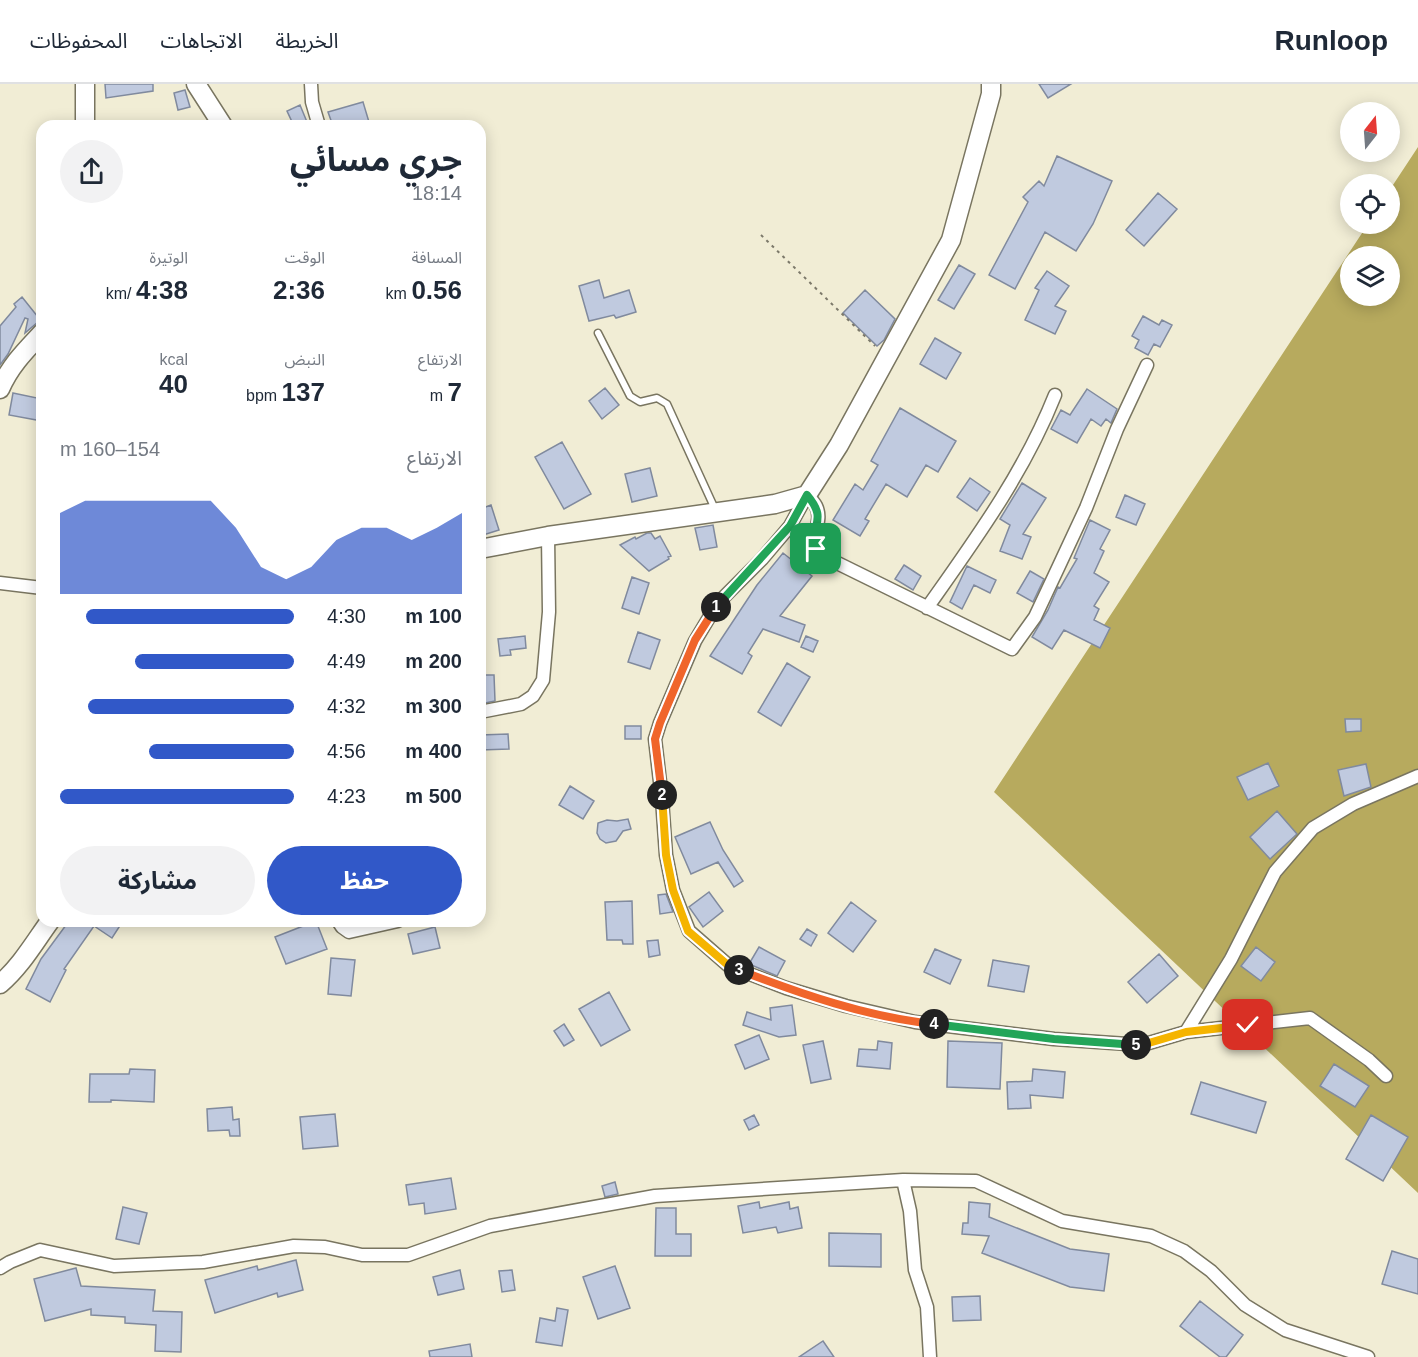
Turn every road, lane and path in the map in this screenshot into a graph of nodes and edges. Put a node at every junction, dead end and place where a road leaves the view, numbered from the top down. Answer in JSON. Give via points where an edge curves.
{"nodes":[{"id":1,"x":85,"y":84,"type":"edge"},
{"id":2,"x":196,"y":84,"type":"edge"},
{"id":3,"x":312,"y":84,"type":"edge"},
{"id":4,"x":991,"y":84,"type":"edge"},
{"id":5,"x":84,"y":120,"type":"edge"},
{"id":6,"x":219,"y":120,"type":"edge"},
{"id":7,"x":317,"y":120,"type":"edge"},
{"id":8,"x":761,"y":235,"type":"dead end"},
{"id":9,"x":598,"y":333,"type":"dead end"},
{"id":10,"x":36,"y":339,"type":"edge"},
{"id":11,"x":885,"y":357,"type":"junction"},
{"id":12,"x":1147,"y":364,"type":"dead end"},
{"id":13,"x":0,"y":389,"type":"edge"},
{"id":14,"x":1055,"y":395,"type":"dead end"},
{"id":15,"x":807,"y":495,"type":"junction"},
{"id":16,"x":717,"y":513,"type":"junction"},
{"id":17,"x":548,"y":536,"type":"junction"},
{"id":18,"x":486,"y":548,"type":"edge"},
{"id":19,"x":0,"y":583,"type":"edge"},
{"id":20,"x":36,"y":587,"type":"edge"},
{"id":21,"x":927,"y":608,"type":"junction"},
{"id":22,"x":486,"y":711,"type":"edge"},
{"id":23,"x":1418,"y":776,"type":"edge"},
{"id":24,"x":46,"y":927,"type":"edge"},
{"id":25,"x":342,"y":927,"type":"edge"},
{"id":26,"x":371,"y":927,"type":"edge"},
{"id":27,"x":0,"y":984,"type":"edge"},
{"id":28,"x":1186,"y":1032,"type":"junction"},
{"id":29,"x":1386,"y":1076,"type":"dead end"},
{"id":30,"x":903,"y":1180,"type":"junction"},
{"id":31,"x":0,"y":1268,"type":"edge"},
{"id":32,"x":930,"y":1357,"type":"edge"},
{"id":33,"x":1368,"y":1357,"type":"edge"}],
"edges":[{"from":1,"to":5,"type":"street"},
{"from":2,"to":6,"type":"street"},
{"from":3,"to":7,"type":"street"},
{"from":4,"to":11,"type":"street","via":[[951,240]]},
{"from":8,"to":11,"type":"path"},
{"from":9,"to":16,"type":"lane","via":[[630,396],[640,402],[657,399],[667,404]]},
{"from":10,"to":13,"type":"street","via":[[18,358]]},
{"from":11,"to":15,"type":"street","via":[[839,445]]},
{"from":12,"to":21,"type":"street","via":[[1035,617],[1012,649]]},
{"from":14,"to":21,"type":"street","via":[[1005,495]]},
{"from":15,"to":16,"type":"street"},
{"from":15,"to":21,"type":"street","via":[[816,506],[816,549],[823,556]]},
{"from":15,"to":28,"type":"street","via":[[790,526],[721,600],[695,640],[655,739],[666,855],[673,890],[688,931],[729,966],[786,988],[915,1022],[1142,1045]]},
{"from":16,"to":17,"type":"street"},
{"from":17,"to":18,"type":"street"},
{"from":17,"to":22,"type":"street","via":[[549,612],[543,681],[533,696],[521,704]]},
{"from":19,"to":20,"type":"street"},
{"from":23,"to":28,"type":"street","via":[[1353,804],[1313,828],[1275,872],[1231,959]]},
{"from":24,"to":27,"type":"street","via":[[26,957]]},
{"from":25,"to":26,"type":"street","via":[[349,932]]},
{"from":28,"to":29,"type":"street","via":[[1310,1018]]},
{"from":30,"to":31,"type":"street","via":[[655,1196],[490,1226],[408,1255],[362,1255],[325,1247],[294,1246],[203,1262],[114,1266],[39,1250]]},
{"from":30,"to":32,"type":"street","via":[[915,1270],[927,1307]]},
{"from":30,"to":33,"type":"street","via":[[976,1181],[1062,1221],[1151,1236],[1184,1251],[1245,1305],[1286,1330]]}]}
